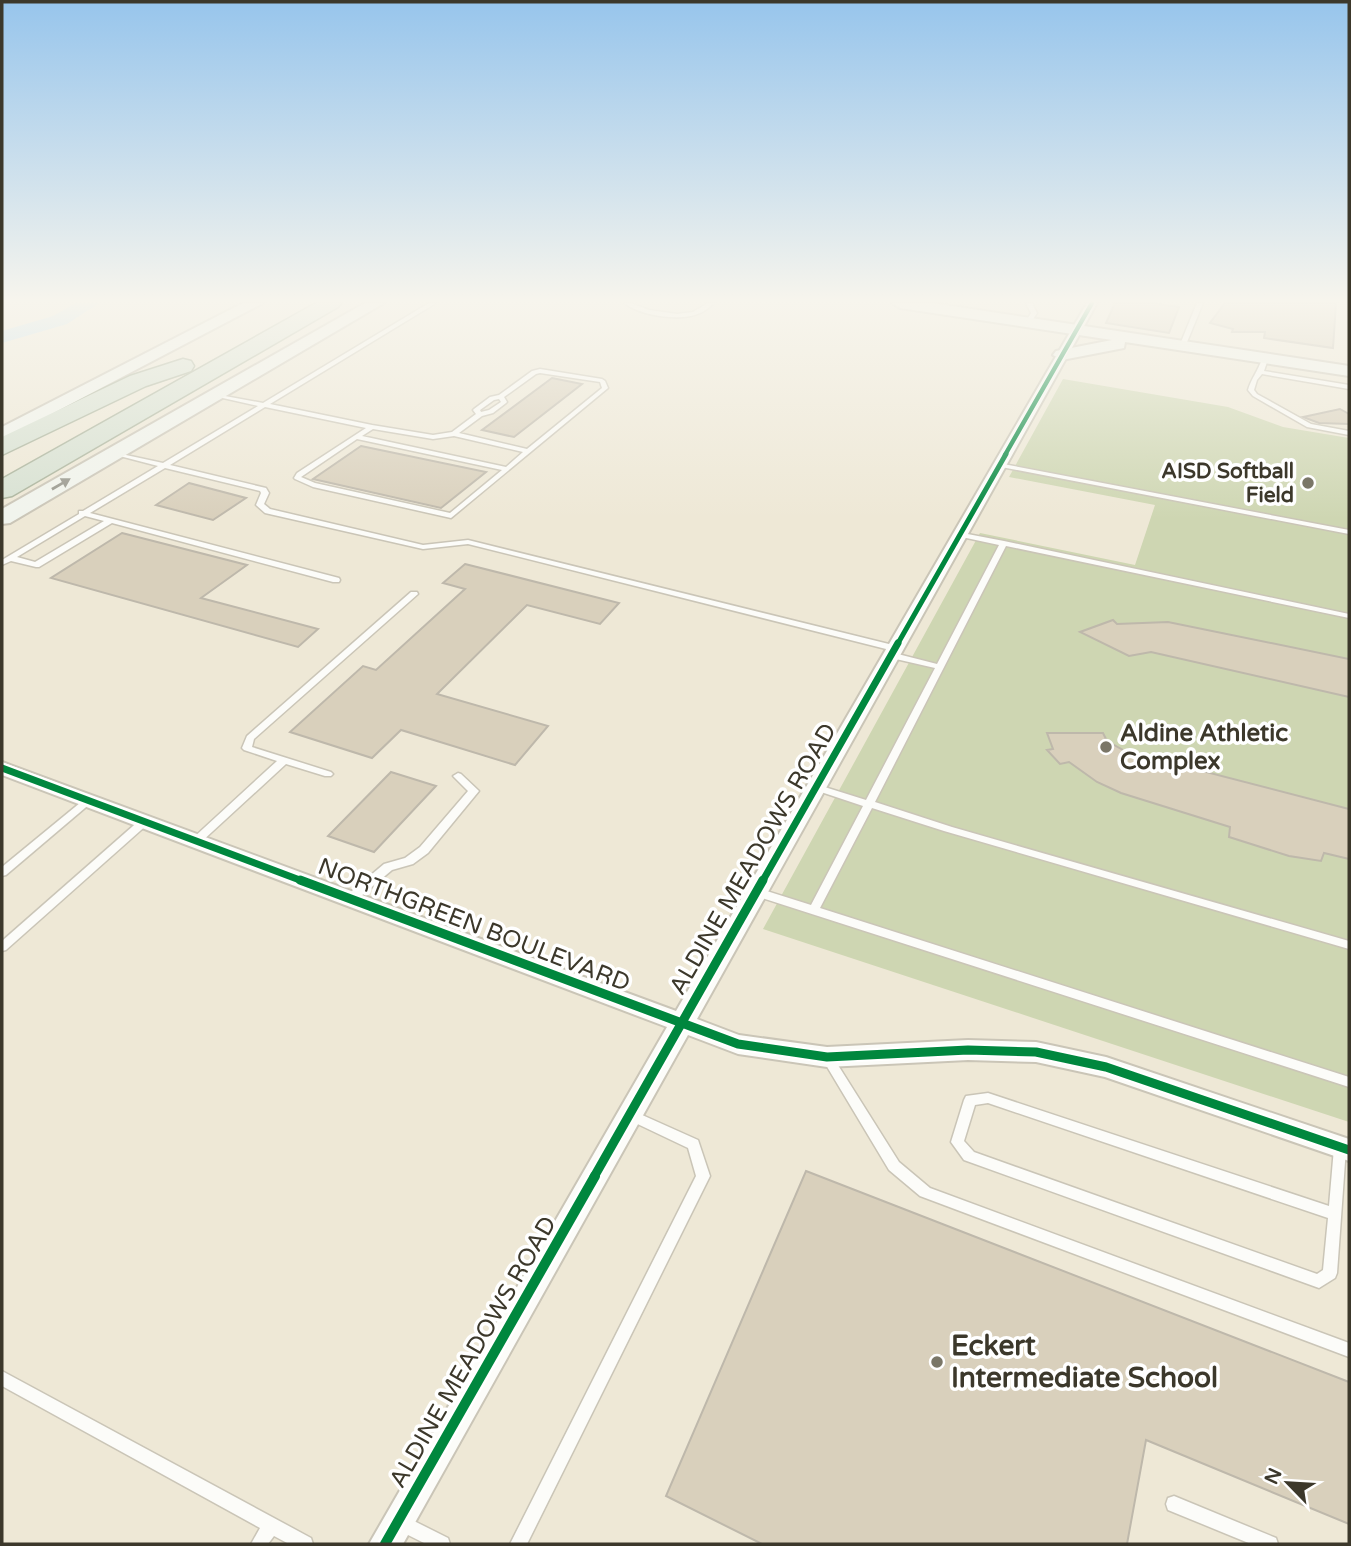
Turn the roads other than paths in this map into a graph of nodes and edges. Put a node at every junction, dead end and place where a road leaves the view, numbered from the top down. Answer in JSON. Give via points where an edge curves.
{"nodes":[{"id":1,"x":115,"y":375,"type":"edge"},
{"id":2,"x":156,"y":375,"type":"edge"},
{"id":3,"x":166,"y":375,"type":"edge"},
{"id":4,"x":205,"y":375,"type":"edge"},
{"id":5,"x":251,"y":375,"type":"edge"},
{"id":6,"x":312,"y":375,"type":"edge"},
{"id":7,"x":534,"y":375,"type":"edge"},
{"id":8,"x":566,"y":375,"type":"edge"},
{"id":9,"x":1040,"y":375,"type":"edge"},
{"id":10,"x":1257,"y":375,"type":"edge"},
{"id":11,"x":1300,"y":375,"type":"edge"},
{"id":12,"x":1349,"y":387,"type":"edge"},
{"id":13,"x":216,"y":395,"type":"junction"},
{"id":14,"x":264,"y":404,"type":"junction"},
{"id":15,"x":372,"y":426,"type":"junction"},
{"id":16,"x":2,"y":433,"type":"edge"},
{"id":17,"x":1349,"y":433,"type":"edge"},
{"id":18,"x":454,"y":434,"type":"junction"},
{"id":19,"x":355,"y":437,"type":"junction"},
{"id":20,"x":2,"y":447,"type":"edge"},
{"id":21,"x":528,"y":451,"type":"junction"},
{"id":22,"x":114,"y":453,"type":"junction"},
{"id":23,"x":2,"y":463,"type":"edge"},
{"id":24,"x":162,"y":465,"type":"junction"},
{"id":25,"x":998,"y":465,"type":"junction"},
{"id":26,"x":507,"y":469,"type":"junction"},
{"id":27,"x":2,"y":491,"type":"edge"},
{"id":28,"x":82,"y":513,"type":"junction"},
{"id":29,"x":2,"y":518,"type":"edge"},
{"id":30,"x":110,"y":521,"type":"junction"},
{"id":31,"x":1349,"y":532,"type":"edge"},
{"id":32,"x":960,"y":534,"type":"junction"},
{"id":33,"x":1003,"y":543,"type":"junction"},
{"id":34,"x":10,"y":558,"type":"junction"},
{"id":35,"x":2,"y":563,"type":"edge"},
{"id":36,"x":336,"y":580,"type":"dead end"},
{"id":37,"x":414,"y":594,"type":"dead end"},
{"id":38,"x":1349,"y":616,"type":"edge"},
{"id":39,"x":892,"y":652,"type":"junction"},
{"id":40,"x":940,"y":667,"type":"junction"},
{"id":41,"x":284,"y":760,"type":"junction"},
{"id":42,"x":2,"y":768,"type":"edge"},
{"id":43,"x":328,"y":774,"type":"dead end"},
{"id":44,"x":458,"y":776,"type":"dead end"},
{"id":45,"x":815,"y":788,"type":"junction"},
{"id":46,"x":89,"y":800,"type":"junction"},
{"id":47,"x":870,"y":803,"type":"junction"},
{"id":48,"x":145,"y":821,"type":"junction"},
{"id":49,"x":196,"y":841,"type":"junction"},
{"id":50,"x":2,"y":872,"type":"edge"},
{"id":51,"x":756,"y":892,"type":"junction"},
{"id":52,"x":350,"y":899,"type":"junction"},
{"id":53,"x":814,"y":910,"type":"junction"},
{"id":54,"x":1349,"y":944,"type":"edge"},
{"id":55,"x":2,"y":947,"type":"edge"},
{"id":56,"x":681,"y":1024,"type":"junction"},
{"id":57,"x":827,"y":1057,"type":"junction"},
{"id":58,"x":1349,"y":1082,"type":"edge"},
{"id":59,"x":631,"y":1115,"type":"junction"},
{"id":60,"x":1345,"y":1149,"type":"edge"},
{"id":61,"x":1335,"y":1214,"type":"junction"},
{"id":62,"x":1349,"y":1350,"type":"edge"},
{"id":63,"x":2,"y":1378,"type":"edge"},
{"id":64,"x":1174,"y":1504,"type":"dead end"},
{"id":65,"x":398,"y":1522,"type":"junction"},
{"id":66,"x":271,"y":1525,"type":"junction"},
{"id":67,"x":259,"y":1544,"type":"edge"},
{"id":68,"x":305,"y":1544,"type":"edge"},
{"id":69,"x":385,"y":1544,"type":"edge"},
{"id":70,"x":442,"y":1544,"type":"edge"},
{"id":71,"x":518,"y":1544,"type":"edge"},
{"id":72,"x":1270,"y":1544,"type":"edge"}],
"edges":[{"from":1,"to":16,"type":"main road"},
{"from":2,"to":20,"type":"highway"},
{"from":3,"to":23,"type":"highway"},
{"from":4,"to":27,"type":"highway"},
{"from":5,"to":13,"type":"main road"},
{"from":6,"to":14,"type":"lane"},
{"from":7,"to":18,"type":"lane","via":[[501,397],[505,402]]},
{"from":8,"to":21,"type":"lane","via":[[602,381],[606,388]]},
{"from":9,"to":25,"type":"street","name":"ALDINE MEADOWS ROAD"},
{"from":10,"to":17,"type":"lane","via":[[1251,390],[1255,395],[1309,426]]},
{"from":11,"to":12,"type":"lane"},
{"from":13,"to":14,"type":"lane"},
{"from":13,"to":22,"type":"main road"},
{"from":14,"to":15,"type":"lane"},
{"from":14,"to":24,"type":"lane"},
{"from":15,"to":18,"type":"lane","via":[[433,437]]},
{"from":15,"to":19,"type":"lane"},
{"from":18,"to":21,"type":"lane"},
{"from":19,"to":26,"type":"lane"},
{"from":19,"to":26,"type":"lane","via":[[297,478],[451,516]]},
{"from":21,"to":26,"type":"lane"},
{"from":22,"to":24,"type":"lane"},
{"from":29,"to":22,"type":"main road","one_way":true},
{"from":24,"to":28,"type":"lane"},
{"from":24,"to":39,"type":"lane","via":[[262,490],[260,505],[268,511],[423,547],[468,542]]},
{"from":25,"to":31,"type":"lane"},
{"from":25,"to":32,"type":"street","name":"ALDINE MEADOWS ROAD"},
{"from":28,"to":30,"type":"lane"},
{"from":28,"to":34,"type":"lane"},
{"from":30,"to":34,"type":"lane","via":[[36,565]]},
{"from":30,"to":36,"type":"lane"},
{"from":32,"to":33,"type":"lane"},
{"from":32,"to":39,"type":"street","name":"ALDINE MEADOWS ROAD"},
{"from":33,"to":38,"type":"lane"},
{"from":33,"to":40,"type":"lane"},
{"from":34,"to":35,"type":"lane"},
{"from":37,"to":41,"type":"lane","via":[[250,738],[247,748]]},
{"from":39,"to":40,"type":"lane"},
{"from":39,"to":45,"type":"street","name":"ALDINE MEADOWS ROAD"},
{"from":40,"to":47,"type":"lane"},
{"from":41,"to":43,"type":"lane"},
{"from":41,"to":49,"type":"lane"},
{"from":42,"to":46,"type":"street","name":"NORTHGREEN BOULEVARD"},
{"from":44,"to":52,"type":"lane","via":[[474,791],[424,850],[409,861],[388,867]]},
{"from":45,"to":47,"type":"lane"},
{"from":45,"to":51,"type":"street","name":"ALDINE MEADOWS ROAD"},
{"from":46,"to":48,"type":"street","name":"NORTHGREEN BOULEVARD"},
{"from":46,"to":50,"type":"lane"},
{"from":47,"to":53,"type":"lane"},
{"from":47,"to":54,"type":"lane"},
{"from":48,"to":49,"type":"street","name":"NORTHGREEN BOULEVARD"},
{"from":48,"to":55,"type":"lane"},
{"from":49,"to":52,"type":"street","name":"NORTHGREEN BOULEVARD"},
{"from":51,"to":53,"type":"lane"},
{"from":51,"to":56,"type":"street","name":"ALDINE MEADOWS ROAD"},
{"from":52,"to":56,"type":"street","name":"NORTHGREEN BOULEVARD"},
{"from":53,"to":58,"type":"lane"},
{"from":56,"to":57,"type":"street","name":"NORTHGREEN BOULEVARD","via":[[738,1044]]},
{"from":56,"to":59,"type":"street","name":"ALDINE MEADOWS ROAD"},
{"from":57,"to":60,"type":"street","name":"NORTHGREEN BOULEVARD","via":[[968,1050],[1036,1052],[1106,1067]]},
{"from":57,"to":62,"type":"lane","via":[[894,1166],[925,1192]]},
{"from":59,"to":65,"type":"street","name":"ALDINE MEADOWS ROAD"},
{"from":59,"to":71,"type":"lane","via":[[693,1144],[703,1176]]},
{"from":60,"to":61,"type":"lane"},
{"from":61,"to":61,"type":"lane","via":[[1330,1273],[1319,1281],[969,1156],[957,1142],[971,1100],[988,1098]]},
{"from":63,"to":66,"type":"lane"},
{"from":64,"to":72,"type":"lane"},
{"from":65,"to":69,"type":"street","name":"ALDINE MEADOWS ROAD"},
{"from":65,"to":70,"type":"lane"},
{"from":66,"to":67,"type":"lane"},
{"from":66,"to":68,"type":"lane"}]}
